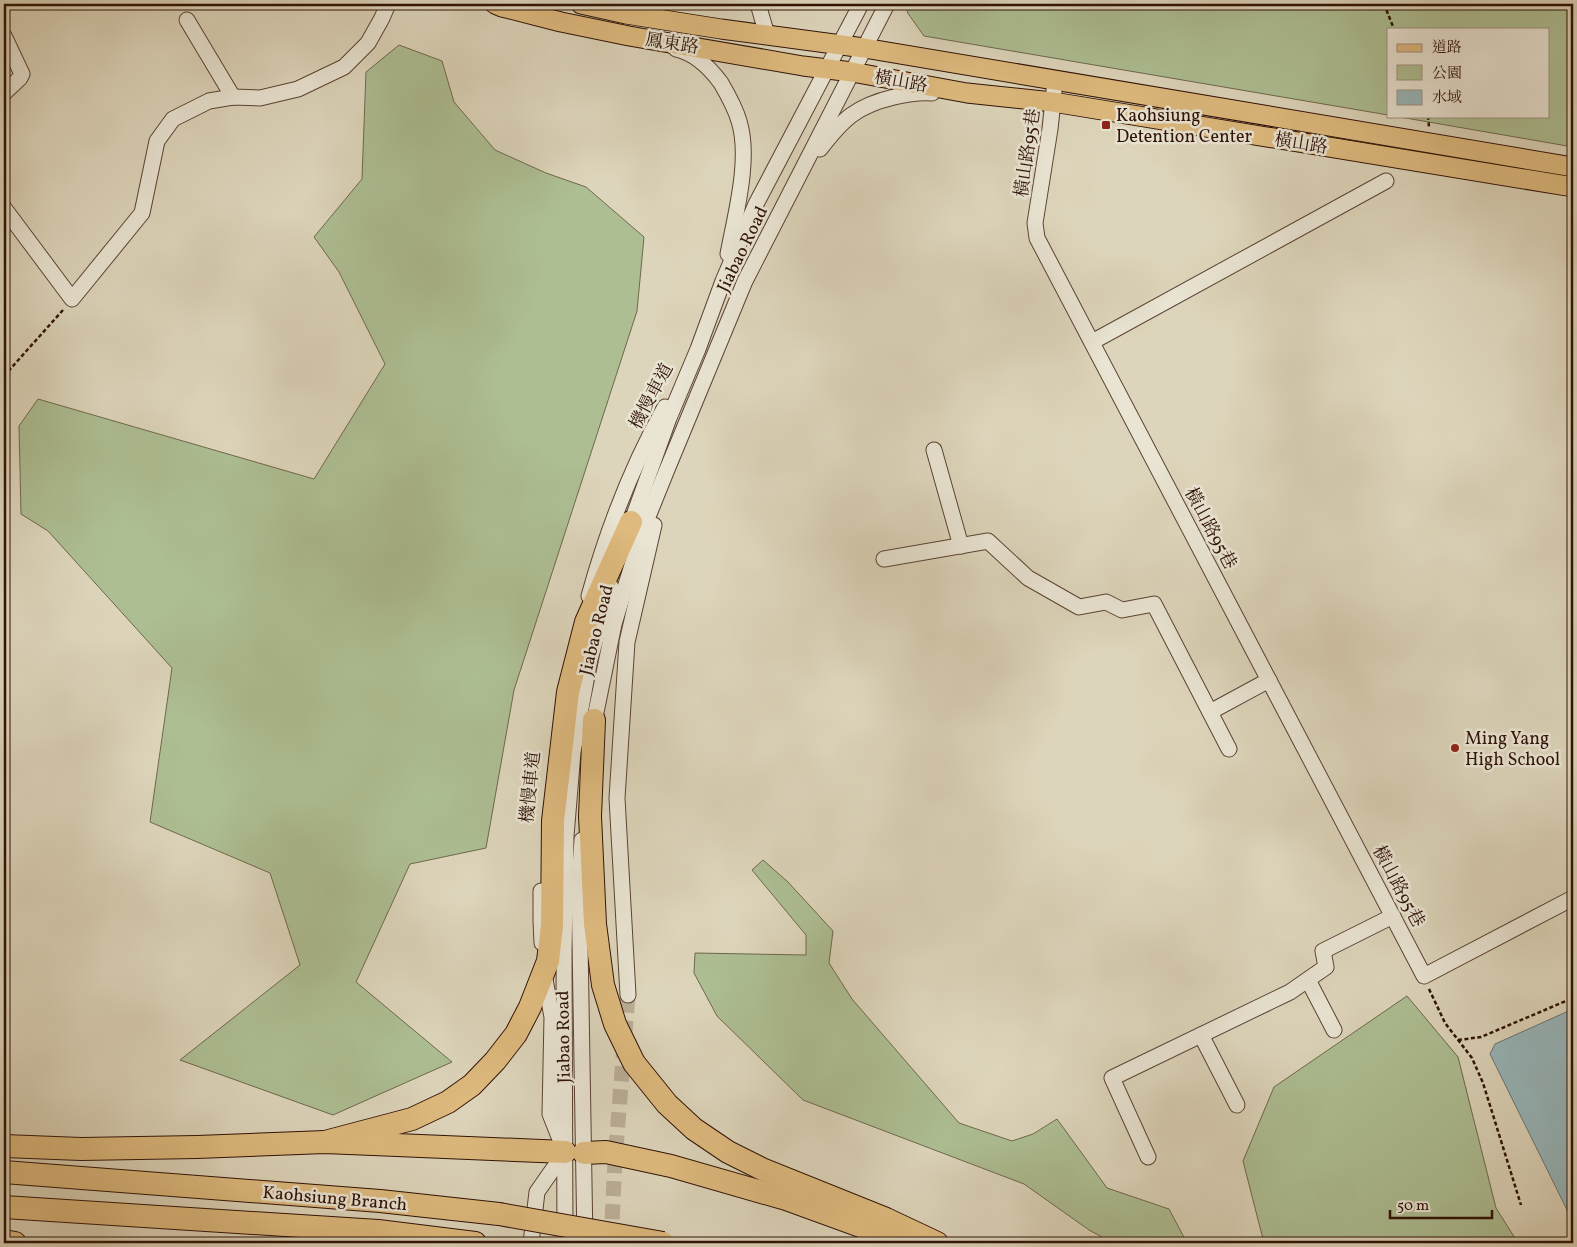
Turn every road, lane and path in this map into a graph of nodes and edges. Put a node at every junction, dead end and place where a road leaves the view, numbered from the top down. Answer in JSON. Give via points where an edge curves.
{"nodes":[{"id":1,"x":388,"y":4,"type":"edge"},
{"id":2,"x":494,"y":4,"type":"edge"},
{"id":3,"x":581,"y":4,"type":"edge"},
{"id":4,"x":758,"y":4,"type":"edge"},
{"id":5,"x":861,"y":4,"type":"edge"},
{"id":6,"x":887,"y":4,"type":"edge"},
{"id":7,"x":1384,"y":4,"type":"edge"},
{"id":8,"x":187,"y":20,"type":"dead end"},
{"id":9,"x":1394,"y":28,"type":"edge"},
{"id":10,"x":766,"y":35,"type":"junction"},
{"id":11,"x":4,"y":36,"type":"edge"},
{"id":12,"x":629,"y":36,"type":"junction"},
{"id":13,"x":840,"y":45,"type":"junction"},
{"id":14,"x":864,"y":48,"type":"junction"},
{"id":15,"x":827,"y":69,"type":"junction"},
{"id":16,"x":852,"y":72,"type":"junction"},
{"id":17,"x":1055,"y":81,"type":"junction"},
{"id":18,"x":4,"y":93,"type":"edge"},
{"id":19,"x":966,"y":93,"type":"junction"},
{"id":20,"x":233,"y":97,"type":"junction"},
{"id":21,"x":1053,"y":102,"type":"junction"},
{"id":22,"x":1573,"y":168,"type":"edge"},
{"id":23,"x":1386,"y":181,"type":"dead end"},
{"id":24,"x":793,"y":187,"type":"junction"},
{"id":25,"x":1573,"y":187,"type":"edge"},
{"id":26,"x":4,"y":208,"type":"edge"},
{"id":27,"x":722,"y":281,"type":"junction"},
{"id":28,"x":72,"y":299,"type":"junction"},
{"id":29,"x":1092,"y":342,"type":"junction"},
{"id":30,"x":698,"y":349,"type":"junction"},
{"id":31,"x":4,"y":376,"type":"edge"},
{"id":32,"x":934,"y":450,"type":"dead end"},
{"id":33,"x":666,"y":472,"type":"junction"},
{"id":34,"x":631,"y":522,"type":"junction"},
{"id":35,"x":961,"y":546,"type":"junction"},
{"id":36,"x":884,"y":559,"type":"dead end"},
{"id":37,"x":1269,"y":680,"type":"junction"},
{"id":38,"x":1210,"y":712,"type":"junction"},
{"id":39,"x":594,"y":720,"type":"junction"},
{"id":40,"x":1229,"y":748,"type":"dead end"},
{"id":41,"x":1573,"y":898,"type":"edge"},
{"id":42,"x":1393,"y":916,"type":"junction"},
{"id":43,"x":544,"y":973,"type":"junction"},
{"id":44,"x":1424,"y":976,"type":"junction"},
{"id":45,"x":1308,"y":980,"type":"junction"},
{"id":46,"x":628,"y":995,"type":"tunnel mouth"},
{"id":47,"x":1573,"y":998,"type":"edge"},
{"id":48,"x":1334,"y":1030,"type":"dead end"},
{"id":49,"x":1201,"y":1035,"type":"junction"},
{"id":50,"x":1458,"y":1040,"type":"junction"},
{"id":51,"x":1236,"y":1105,"type":"dead end"},
{"id":52,"x":325,"y":1142,"type":"junction"},
{"id":53,"x":4,"y":1146,"type":"edge"},
{"id":54,"x":575,"y":1152,"type":"junction"},
{"id":55,"x":1148,"y":1157,"type":"dead end"},
{"id":56,"x":4,"y":1172,"type":"edge"},
{"id":57,"x":1521,"y":1204,"type":"dead end"},
{"id":58,"x":4,"y":1207,"type":"edge"},
{"id":59,"x":4,"y":1240,"type":"edge"},
{"id":60,"x":15,"y":1243,"type":"edge"},
{"id":61,"x":475,"y":1243,"type":"edge"},
{"id":62,"x":531,"y":1243,"type":"edge"},
{"id":63,"x":565,"y":1243,"type":"edge"},
{"id":64,"x":585,"y":1243,"type":"edge"},
{"id":65,"x":663,"y":1243,"type":"edge"},
{"id":66,"x":909,"y":1243,"type":"edge"},
{"id":67,"x":937,"y":1243,"type":"edge"}],
"edges":[{"from":1,"to":20,"type":"street","via":[[368,43],[344,67],[298,90],[260,98]]},
{"from":2,"to":12,"type":"main road","name":"鳳東路"},
{"from":3,"to":10,"type":"main road","name":"鳳東路"},
{"from":4,"to":10,"type":"street"},
{"from":5,"to":13,"type":"street","name":"Jiabao Road"},
{"from":6,"to":14,"type":"street","name":"Jiabao Road"},
{"from":7,"to":9,"type":"path"},
{"from":8,"to":20,"type":"street"},
{"from":10,"to":13,"type":"main road","name":"鳳東路"},
{"from":11,"to":18,"type":"street","via":[[22,74]]},
{"from":12,"to":15,"type":"main road","name":"鳳東路"},
{"from":12,"to":27,"type":"street","via":[[684,51],[697,59],[717,78],[735,108],[743,156],[740,192]]},
{"from":13,"to":14,"type":"main road","name":"鳳東路"},
{"from":13,"to":15,"type":"street","name":"Jiabao Road"},
{"from":14,"to":16,"type":"street","name":"Jiabao Road"},
{"from":14,"to":17,"type":"main road","name":"橫山路"},
{"from":15,"to":16,"type":"main road","name":"鳳東路"},
{"from":15,"to":27,"type":"street","name":"Jiabao Road","via":[[756,204]]},
{"from":16,"to":19,"type":"main road","name":"橫山路"},
{"from":16,"to":24,"type":"street","name":"Jiabao Road"},
{"from":17,"to":21,"type":"street","name":"橫山路95巷"},
{"from":17,"to":22,"type":"main road","name":"橫山路"},
{"from":19,"to":21,"type":"main road","name":"橫山路"},
{"from":19,"to":24,"type":"street","via":[[915,92],[866,105],[833,132]]},
{"from":20,"to":28,"type":"street","via":[[209,101],[173,119],[158,141],[142,213]]},
{"from":21,"to":25,"type":"main road","name":"橫山路"},
{"from":21,"to":29,"type":"street","name":"橫山路95巷","via":[[1036,223],[1037,238]]},
{"from":23,"to":29,"type":"street"},
{"from":24,"to":33,"type":"street","name":"Jiabao Road","via":[[745,281]]},
{"from":26,"to":28,"type":"street"},
{"from":27,"to":30,"type":"street","name":"Jiabao Road"},
{"from":28,"to":31,"type":"path"},
{"from":29,"to":37,"type":"street","name":"橫山路95巷"},
{"from":30,"to":34,"type":"street","name":"Jiabao Road"},
{"from":30,"to":43,"type":"street","name":"機慢車道","via":[[628,481],[596,568],[565,679],[550,762],[543,840],[540,921]]},
{"from":32,"to":35,"type":"street"},
{"from":33,"to":39,"type":"street","name":"Jiabao Road","via":[[643,529],[614,624]]},
{"from":33,"to":46,"type":"street","via":[[628,642],[617,798]]},
{"from":34,"to":43,"type":"highway","via":[[586,622],[568,692],[553,821],[552,926]]},
{"from":34,"to":54,"type":"street","name":"Jiabao Road","via":[[590,659],[573,752],[566,836],[564,923]]},
{"from":35,"to":36,"type":"street"},
{"from":35,"to":38,"type":"street","via":[[988,541],[1028,578],[1079,607],[1106,602],[1122,610],[1154,604]]},
{"from":37,"to":38,"type":"street"},
{"from":37,"to":42,"type":"street","name":"橫山路95巷"},
{"from":38,"to":40,"type":"street"},
{"from":39,"to":54,"type":"street","name":"Jiabao Road","via":[[585,790],[579,882]]},
{"from":39,"to":67,"type":"highway","via":[[590,816],[602,985],[615,1024],[634,1063],[667,1104],[694,1129],[728,1152]]},
{"from":41,"to":44,"type":"street"},
{"from":42,"to":44,"type":"street","name":"橫山路95巷"},
{"from":42,"to":45,"type":"street","via":[[1323,951],[1326,968]]},
{"from":43,"to":52,"type":"highway","via":[[516,1034],[472,1085],[448,1102],[412,1119]]},
{"from":43,"to":54,"type":"street","name":"機慢車道","via":[[552,1017],[550,1114]]},
{"from":44,"to":50,"type":"path","via":[[1445,1023]]},
{"from":45,"to":48,"type":"street"},
{"from":45,"to":49,"type":"street"},
{"from":47,"to":50,"type":"path","via":[[1481,1037]]},
{"from":49,"to":51,"type":"street"},
{"from":49,"to":55,"type":"street","via":[[1112,1078]]},
{"from":50,"to":57,"type":"path","via":[[1472,1058],[1483,1082]]},
{"from":52,"to":53,"type":"highway","via":[[82,1149]]},
{"from":52,"to":54,"type":"highway"},
{"from":54,"to":62,"type":"street","via":[[536,1192]]},
{"from":54,"to":63,"type":"street","name":"Jiabao Road"},
{"from":54,"to":64,"type":"street","name":"Jiabao Road"},
{"from":54,"to":66,"type":"highway","via":[[620,1154],[681,1169],[786,1199]]},
{"from":56,"to":65,"type":"highway","name":"Kaohsiung Branch","bridge":true,"via":[[380,1201],[499,1214]]},
{"from":58,"to":61,"type":"highway","name":"Kaohsiung Branch","via":[[378,1231]]},
{"from":59,"to":60,"type":"highway"}]}
